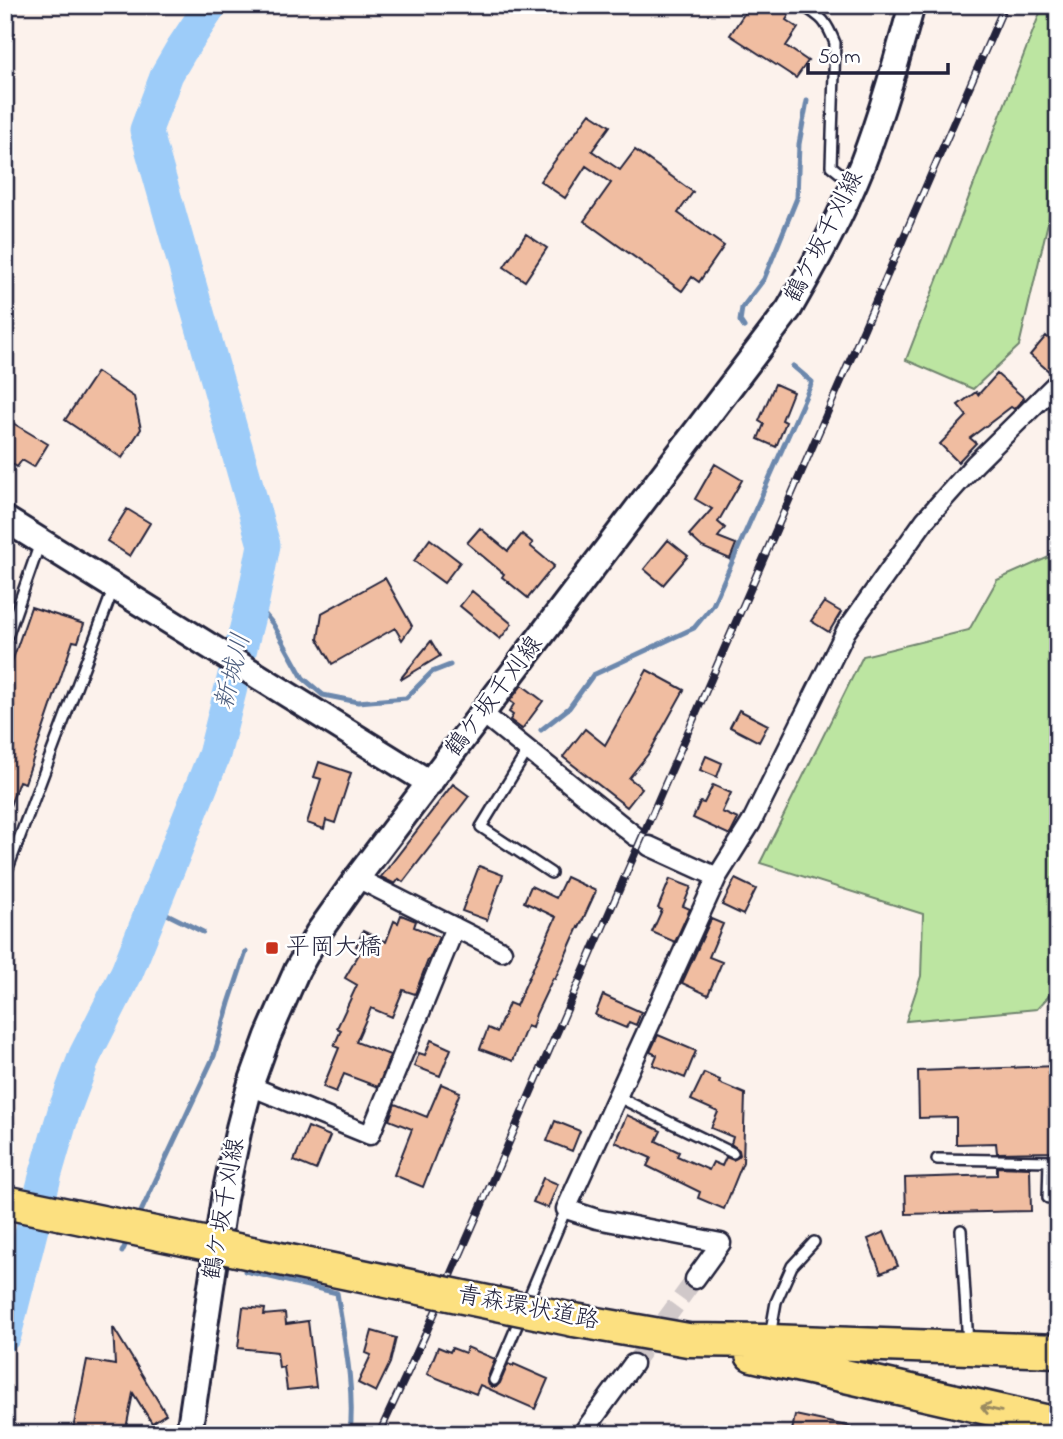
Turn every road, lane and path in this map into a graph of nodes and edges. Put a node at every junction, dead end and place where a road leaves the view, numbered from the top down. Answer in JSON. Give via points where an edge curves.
{"nodes":[{"id":1,"x":802,"y":5,"type":"edge"},
{"id":2,"x":912,"y":5,"type":"edge"},
{"id":3,"x":854,"y":184,"type":"junction"},
{"id":4,"x":1058,"y":382,"type":"edge"},
{"id":5,"x":5,"y":519,"type":"edge"},
{"id":6,"x":41,"y":541,"type":"junction"},
{"id":7,"x":114,"y":586,"type":"junction"},
{"id":8,"x":5,"y":643,"type":"edge"},
{"id":9,"x":482,"y":713,"type":"junction"},
{"id":10,"x":528,"y":750,"type":"junction"},
{"id":11,"x":430,"y":783,"type":"junction"},
{"id":12,"x":551,"y":873,"type":"dead end"},
{"id":13,"x":5,"y":877,"type":"edge"},
{"id":14,"x":717,"y":877,"type":"junction"},
{"id":15,"x":357,"y":878,"type":"junction"},
{"id":16,"x":455,"y":927,"type":"junction"},
{"id":17,"x":502,"y":951,"type":"dead end"},
{"id":18,"x":250,"y":1086,"type":"junction"},
{"id":19,"x":616,"y":1096,"type":"junction"},
{"id":20,"x":733,"y":1153,"type":"dead end"},
{"id":21,"x":937,"y":1159,"type":"dead end"},
{"id":22,"x":1058,"y":1198,"type":"edge"},
{"id":23,"x":5,"y":1202,"type":"edge"},
{"id":24,"x":566,"y":1209,"type":"junction"},
{"id":25,"x":961,"y":1230,"type":"dead end"},
{"id":26,"x":814,"y":1242,"type":"dead end"},
{"id":27,"x":695,"y":1279,"type":"tunnel mouth"},
{"id":28,"x":688,"y":1340,"type":"junction"},
{"id":29,"x":769,"y":1341,"type":"junction"},
{"id":30,"x":968,"y":1348,"type":"junction"},
{"id":31,"x":1058,"y":1352,"type":"edge"},
{"id":32,"x":633,"y":1364,"type":"tunnel mouth"},
{"id":33,"x":494,"y":1380,"type":"dead end"},
{"id":34,"x":1058,"y":1424,"type":"edge"},
{"id":35,"x":189,"y":1434,"type":"edge"},
{"id":36,"x":582,"y":1434,"type":"edge"}],
"edges":[{"from":1,"to":3,"type":"lane","via":[[828,25],[835,43],[831,166]]},
{"from":2,"to":3,"type":"main road","name":"鶴ケ坂千刈線"},
{"from":3,"to":9,"type":"main road","name":"鶴ケ坂千刈線","via":[[789,309]]},
{"from":4,"to":14,"type":"street","via":[[925,520],[846,631],[751,823]]},
{"from":5,"to":6,"type":"main road"},
{"from":6,"to":7,"type":"main road"},
{"from":6,"to":8,"type":"lane"},
{"from":7,"to":11,"type":"main road"},
{"from":7,"to":13,"type":"lane"},
{"from":9,"to":10,"type":"street"},
{"from":9,"to":11,"type":"main road","name":"鶴ケ坂千刈線"},
{"from":10,"to":12,"type":"lane","via":[[481,827]]},
{"from":10,"to":14,"type":"street","via":[[642,841]]},
{"from":11,"to":15,"type":"main road","name":"鶴ケ坂千刈線"},
{"from":14,"to":19,"type":"street"},
{"from":15,"to":16,"type":"street"},
{"from":15,"to":18,"type":"main road","name":"鶴ケ坂千刈線","via":[[297,970]]},
{"from":16,"to":17,"type":"street"},
{"from":16,"to":18,"type":"street","via":[[370,1135]]},
{"from":18,"to":35,"type":"main road","name":"鶴ケ坂千刈線","via":[[224,1199]]},
{"from":19,"to":20,"type":"lane"},
{"from":19,"to":24,"type":"street"},
{"from":21,"to":22,"type":"lane","via":[[1049,1161],[1048,1198]]},
{"from":23,"to":28,"type":"highway","name":"青森環状道路","bridge":true},
{"from":24,"to":27,"type":"street","via":[[721,1243]]},
{"from":24,"to":33,"type":"lane"},
{"from":25,"to":30,"type":"lane"},
{"from":26,"to":29,"type":"lane","via":[[792,1266],[776,1301]]},
{"from":28,"to":29,"type":"highway","name":"青森環状道路"},
{"from":34,"to":28,"type":"highway","one_way":true},
{"from":29,"to":30,"type":"highway","name":"青森環状道路"},
{"from":30,"to":31,"type":"highway","name":"青森環状道路"},
{"from":32,"to":36,"type":"street"}]}
